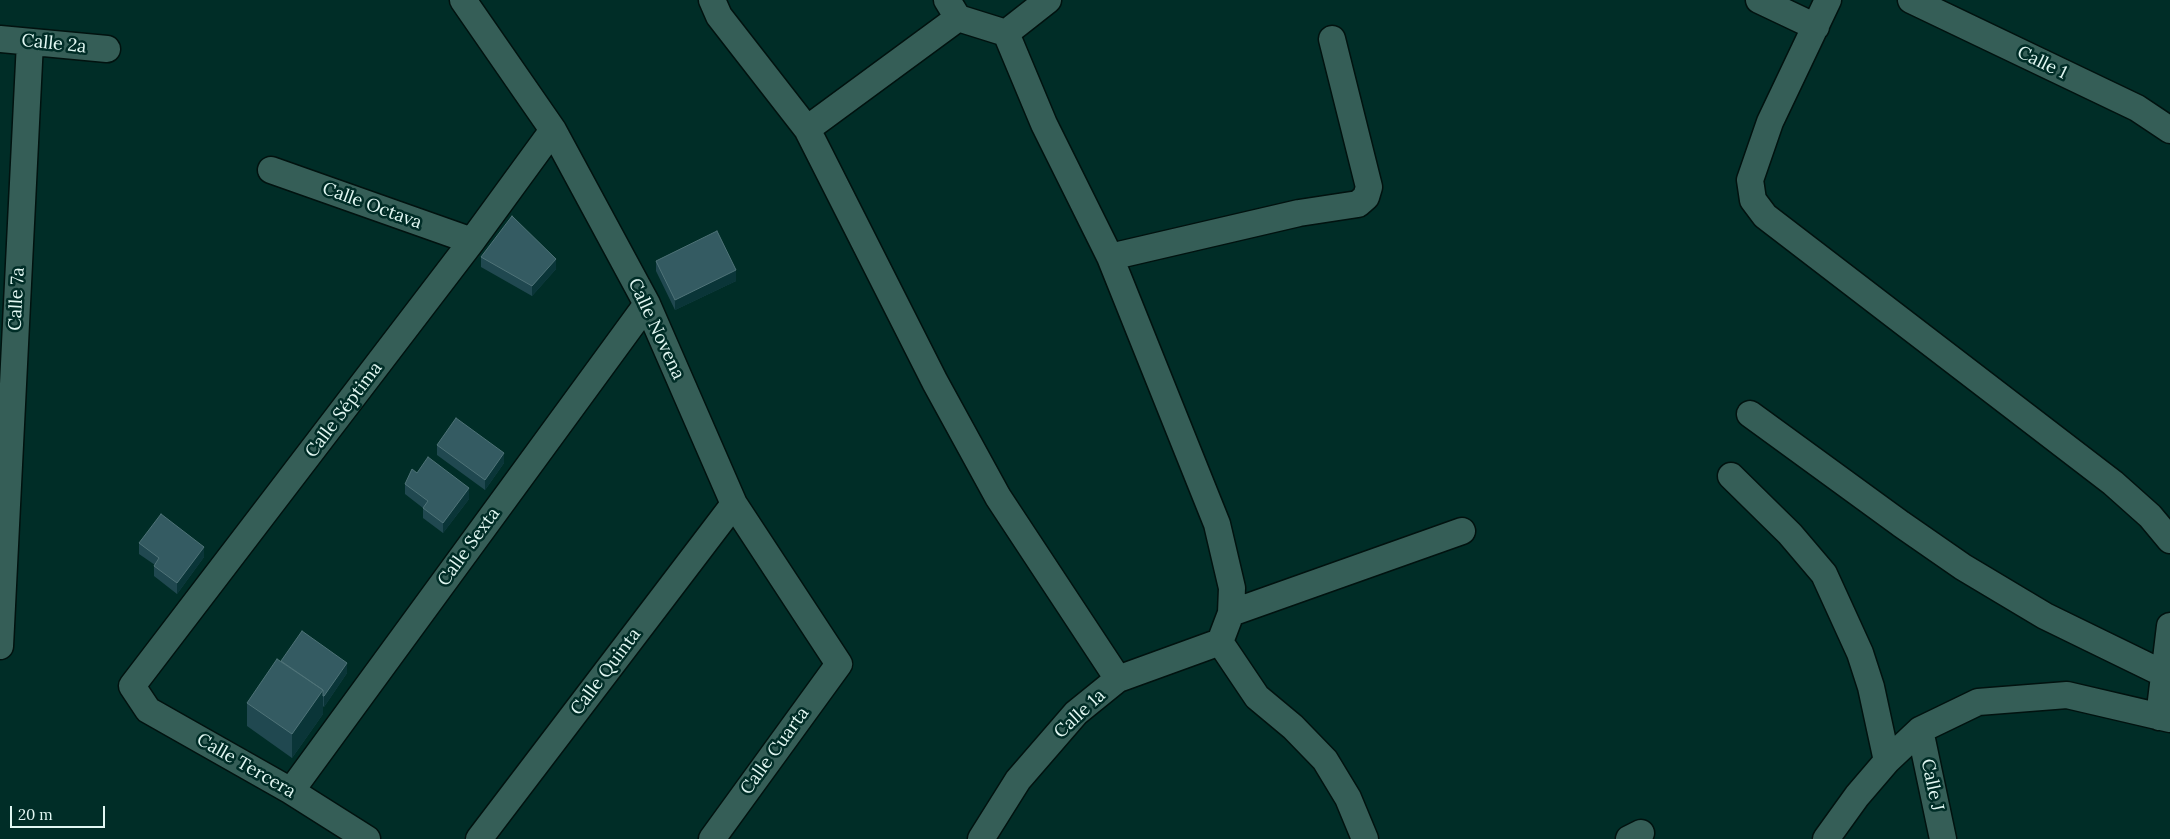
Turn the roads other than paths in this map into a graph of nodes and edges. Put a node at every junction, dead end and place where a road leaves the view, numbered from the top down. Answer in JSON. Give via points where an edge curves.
{"nodes":[{"id":1,"x":463,"y":0,"type":"edge"},
{"id":2,"x":712,"y":0,"type":"edge"},
{"id":3,"x":1048,"y":0,"type":"edge"},
{"id":4,"x":1759,"y":0,"type":"edge"},
{"id":5,"x":1828,"y":0,"type":"edge"},
{"id":6,"x":1911,"y":0,"type":"edge"},
{"id":7,"x":953,"y":9,"type":"edge"},
{"id":8,"x":1816,"y":28,"type":"junction"},
{"id":9,"x":1006,"y":33,"type":"junction"},
{"id":10,"x":0,"y":39,"type":"edge"},
{"id":11,"x":1332,"y":39,"type":"dead end"},
{"id":12,"x":30,"y":42,"type":"junction"},
{"id":13,"x":107,"y":49,"type":"dead end"},
{"id":14,"x":807,"y":129,"type":"junction"},
{"id":15,"x":552,"y":130,"type":"junction"},
{"id":16,"x":2170,"y":130,"type":"edge"},
{"id":17,"x":271,"y":170,"type":"dead end"},
{"id":18,"x":472,"y":241,"type":"junction"},
{"id":19,"x":1110,"y":257,"type":"junction"},
{"id":20,"x":647,"y":304,"type":"junction"},
{"id":21,"x":1750,"y":414,"type":"dead end"},
{"id":22,"x":1731,"y":476,"type":"dead end"},
{"id":23,"x":734,"y":504,"type":"junction"},
{"id":24,"x":1462,"y":531,"type":"dead end"},
{"id":25,"x":2170,"y":540,"type":"edge"},
{"id":26,"x":1231,"y":613,"type":"junction"},
{"id":27,"x":2170,"y":626,"type":"edge"},
{"id":28,"x":1220,"y":642,"type":"junction"},
{"id":29,"x":0,"y":646,"type":"edge"},
{"id":30,"x":839,"y":664,"type":"joint"},
{"id":31,"x":2164,"y":674,"type":"junction"},
{"id":32,"x":1118,"y":679,"type":"junction"},
{"id":33,"x":132,"y":686,"type":"joint"},
{"id":34,"x":2164,"y":718,"type":"edge"},
{"id":35,"x":1920,"y":730,"type":"junction"},
{"id":36,"x":1887,"y":761,"type":"junction"},
{"id":37,"x":292,"y":791,"type":"junction"},
{"id":38,"x":367,"y":839,"type":"edge"},
{"id":39,"x":479,"y":839,"type":"edge"},
{"id":40,"x":712,"y":839,"type":"edge"},
{"id":41,"x":981,"y":839,"type":"edge"},
{"id":42,"x":1366,"y":839,"type":"edge"},
{"id":43,"x":1826,"y":839,"type":"edge"},
{"id":44,"x":1943,"y":839,"type":"edge"}],
"edges":[{"from":1,"to":15,"type":"street","name":"Calle Novena"},
{"from":2,"to":14,"type":"street","via":[[719,16]]},
{"from":3,"to":9,"type":"street"},
{"from":4,"to":8,"type":"street"},
{"from":5,"to":8,"type":"street"},
{"from":6,"to":16,"type":"street","name":"Calle 1","via":[[2137,108]]},
{"from":7,"to":9,"type":"street"},
{"from":7,"to":14,"type":"street"},
{"from":8,"to":25,"type":"street","via":[[1770,122],[1750,180],[1753,200],[1765,216],[2114,483],[2150,516]]},
{"from":9,"to":19,"type":"street","via":[[1044,124]]},
{"from":10,"to":12,"type":"street","name":"Calle 2a"},
{"from":11,"to":19,"type":"street","via":[[1369,187],[1366,197],[1358,204],[1299,213]]},
{"from":12,"to":13,"type":"street","name":"Calle 2a"},
{"from":12,"to":29,"type":"street","name":"Calle 7a"},
{"from":14,"to":32,"type":"street","via":[[935,382],[998,497]]},
{"from":15,"to":18,"type":"street","name":"Calle Séptima"},
{"from":15,"to":20,"type":"street","name":"Calle Novena"},
{"from":17,"to":18,"type":"street","name":"Calle Octava"},
{"from":18,"to":33,"type":"street","name":"Calle Séptima"},
{"from":19,"to":26,"type":"street","via":[[1217,524],[1232,588]]},
{"from":20,"to":23,"type":"street","name":"Calle Novena"},
{"from":20,"to":37,"type":"street","name":"Calle Sexta"},
{"from":21,"to":31,"type":"street","via":[[1963,567],[2046,616]]},
{"from":22,"to":36,"type":"street","via":[[1790,534],[1824,574],[1863,661]]},
{"from":23,"to":30,"type":"street","name":"Calle Novena"},
{"from":23,"to":39,"type":"street","name":"Calle Quinta"},
{"from":24,"to":26,"type":"street"},
{"from":26,"to":28,"type":"street"},
{"from":27,"to":31,"type":"street"},
{"from":28,"to":32,"type":"street","name":"Calle 1a"},
{"from":28,"to":42,"type":"street","via":[[1257,696],[1325,760],[1348,798]]},
{"from":30,"to":40,"type":"street","name":"Calle Cuarta"},
{"from":31,"to":34,"type":"street"},
{"from":32,"to":41,"type":"street","name":"Calle 1a","via":[[1076,713],[1018,780]]},
{"from":33,"to":37,"type":"street","name":"Calle Tercera","via":[[148,710]]},
{"from":34,"to":35,"type":"street","via":[[2066,695],[1978,702]]},
{"from":35,"to":36,"type":"street"},
{"from":35,"to":44,"type":"street","name":"Calle J"},
{"from":36,"to":43,"type":"street"},
{"from":37,"to":38,"type":"street","name":"Calle Tercera"}]}
